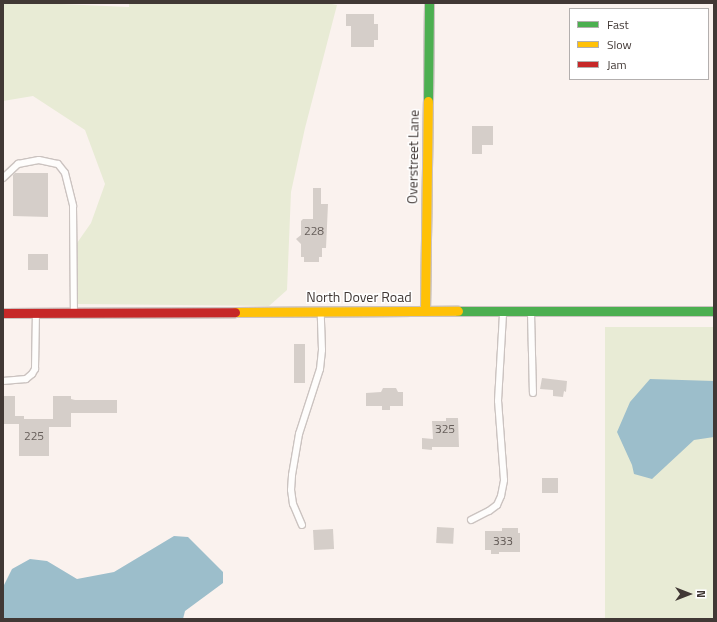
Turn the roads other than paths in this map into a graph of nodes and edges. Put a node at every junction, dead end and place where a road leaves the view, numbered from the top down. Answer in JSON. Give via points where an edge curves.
{"nodes":[{"id":1,"x":429,"y":3,"type":"edge"},
{"id":2,"x":3,"y":178,"type":"edge"},
{"id":3,"x":321,"y":311,"type":"junction"},
{"id":4,"x":425,"y":311,"type":"junction"},
{"id":5,"x":504,"y":311,"type":"junction"},
{"id":6,"x":531,"y":311,"type":"junction"},
{"id":7,"x":714,"y":311,"type":"edge"},
{"id":8,"x":74,"y":312,"type":"junction"},
{"id":9,"x":3,"y":313,"type":"edge"},
{"id":10,"x":36,"y":313,"type":"junction"},
{"id":11,"x":3,"y":381,"type":"edge"},
{"id":12,"x":533,"y":393,"type":"dead end"},
{"id":13,"x":471,"y":520,"type":"dead end"},
{"id":14,"x":302,"y":525,"type":"dead end"}],
"edges":[{"from":1,"to":4,"type":"street","name":"Overstreet Lane"},
{"from":2,"to":8,"type":"lane","via":[[18,164],[39,160],[58,164],[65,173],[73,206]]},
{"from":3,"to":4,"type":"street","name":"North Dover Road"},
{"from":3,"to":8,"type":"street","name":"North Dover Road"},
{"from":3,"to":14,"type":"lane","via":[[320,369],[299,434],[292,475],[293,504]]},
{"from":4,"to":5,"type":"street","name":"North Dover Road"},
{"from":5,"to":6,"type":"street","name":"North Dover Road"},
{"from":5,"to":13,"type":"lane","via":[[498,400],[504,480],[497,505]]},
{"from":6,"to":7,"type":"street","name":"North Dover Road"},
{"from":6,"to":12,"type":"lane"},
{"from":8,"to":10,"type":"street","name":"North Dover Road"},
{"from":9,"to":10,"type":"street","name":"North Dover Road"},
{"from":10,"to":11,"type":"lane","via":[[35,369],[26,379]]}]}
